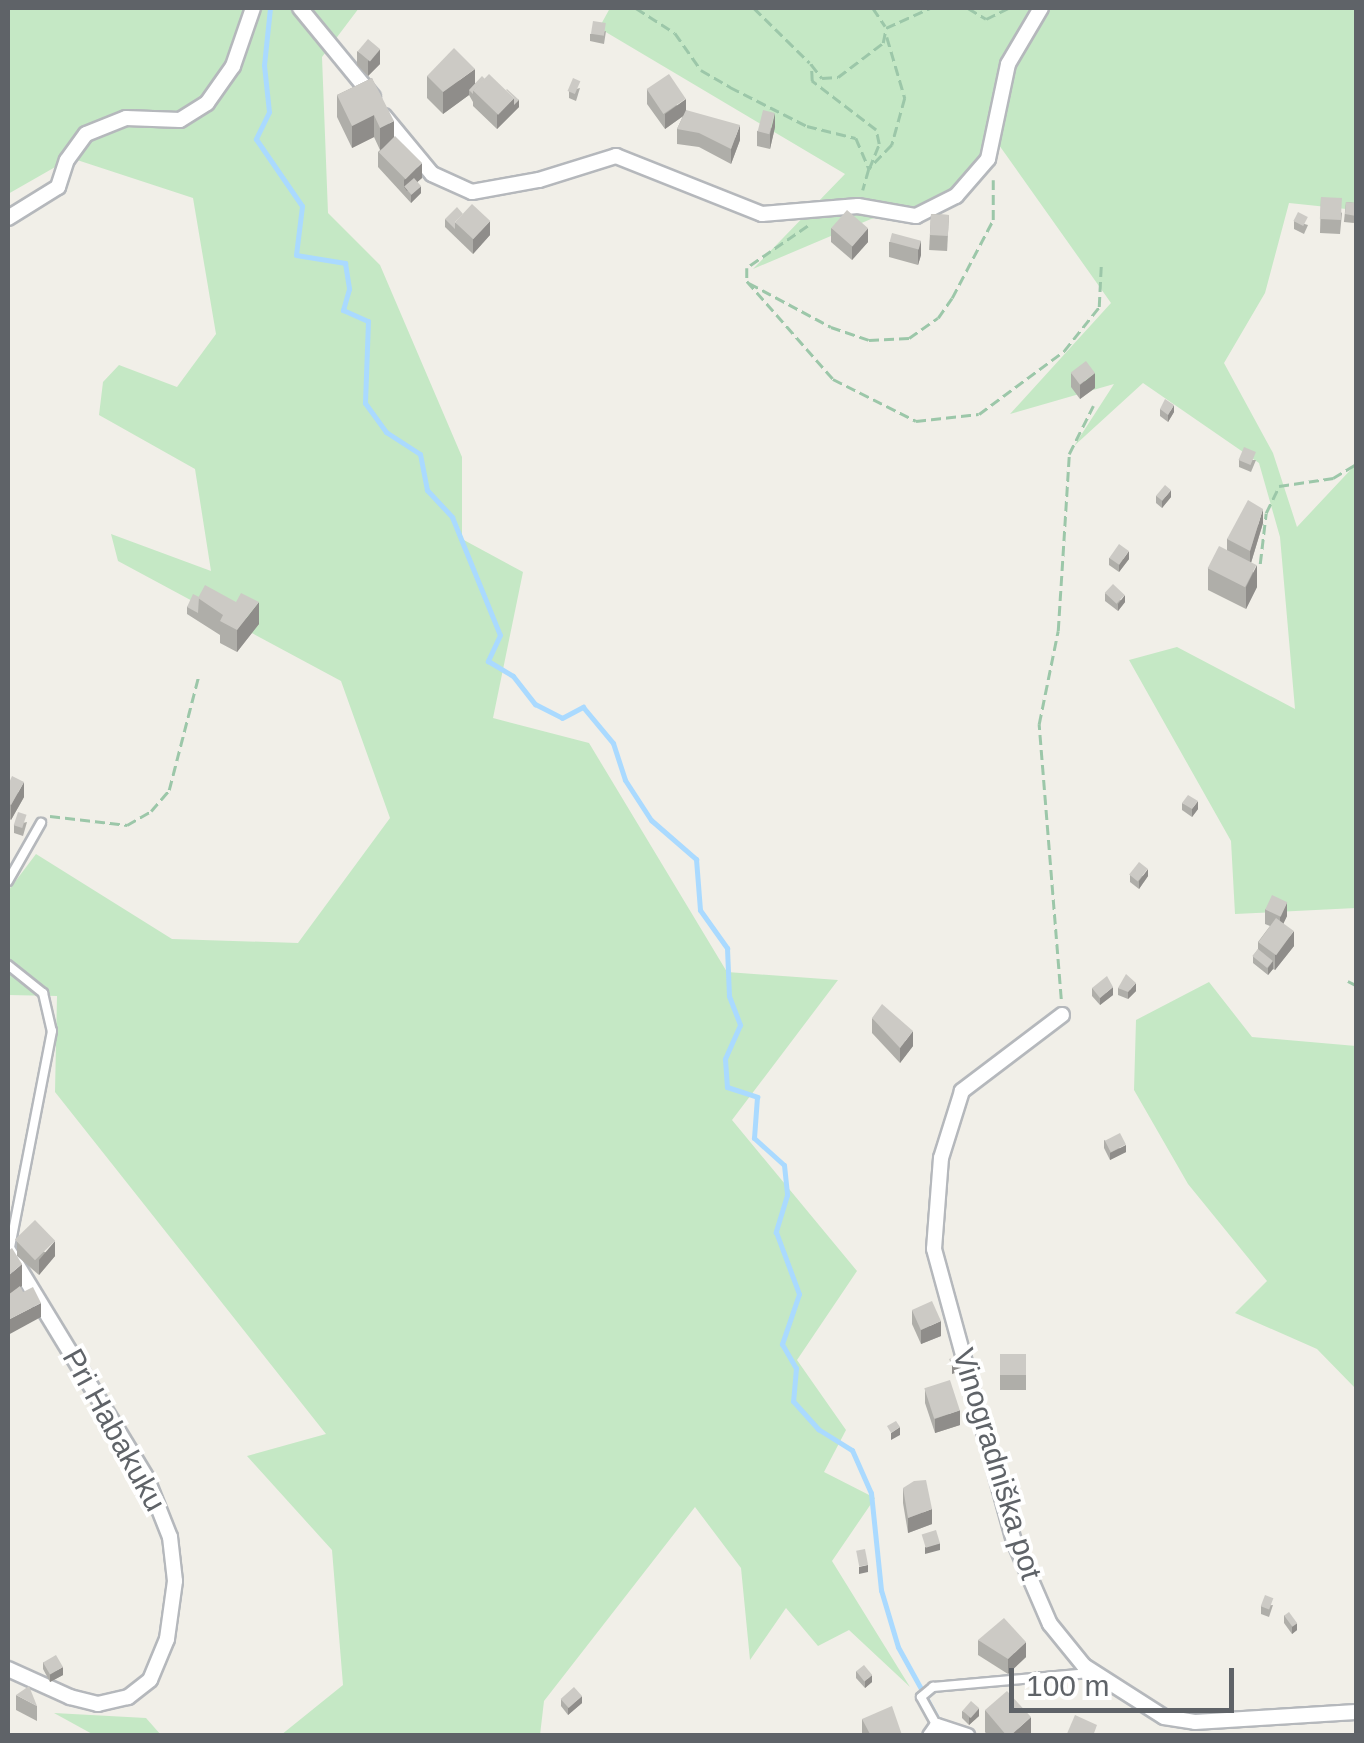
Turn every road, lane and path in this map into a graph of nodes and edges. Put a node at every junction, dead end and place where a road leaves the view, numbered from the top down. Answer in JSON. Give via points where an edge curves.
{"nodes":[{"id":1,"x":253,"y":8,"type":"edge"},
{"id":2,"x":300,"y":8,"type":"edge"},
{"id":3,"x":636,"y":8,"type":"edge"},
{"id":4,"x":754,"y":8,"type":"edge"},
{"id":5,"x":873,"y":8,"type":"edge"},
{"id":6,"x":930,"y":8,"type":"edge"},
{"id":7,"x":968,"y":8,"type":"edge"},
{"id":8,"x":1008,"y":8,"type":"edge"},
{"id":9,"x":1041,"y":8,"type":"edge"},
{"id":10,"x":886,"y":28,"type":"junction"},
{"id":11,"x":887,"y":38,"type":"junction"},
{"id":12,"x":811,"y":64,"type":"junction"},
{"id":13,"x":988,"y":159,"type":"junction"},
{"id":14,"x":869,"y":168,"type":"junction"},
{"id":15,"x":858,"y":206,"type":"junction"},
{"id":16,"x":840,"y":208,"type":"junction"},
{"id":17,"x":8,"y":218,"type":"edge"},
{"id":18,"x":1101,"y":266,"type":"dead end"},
{"id":19,"x":747,"y":281,"type":"junction"},
{"id":20,"x":1093,"y":406,"type":"dead end"},
{"id":21,"x":1356,"y":464,"type":"edge"},
{"id":22,"x":1260,"y":564,"type":"edge"},
{"id":23,"x":198,"y":678,"type":"dead end"},
{"id":24,"x":40,"y":823,"type":"joint"},
{"id":25,"x":8,"y":881,"type":"edge"},
{"id":26,"x":8,"y":966,"type":"edge"},
{"id":27,"x":1348,"y":981,"type":"dead end"},
{"id":28,"x":1356,"y":985,"type":"edge"},
{"id":29,"x":1062,"y":1015,"type":"joint"},
{"id":30,"x":8,"y":1251,"type":"edge"},
{"id":31,"x":8,"y":1669,"type":"edge"},
{"id":32,"x":1094,"y":1672,"type":"junction"},
{"id":33,"x":1356,"y":1712,"type":"edge"},
{"id":34,"x":945,"y":1731,"type":"edge"}],
"edges":[{"from":1,"to":17,"type":"street","via":[[232,66],[207,103],[180,120],[126,118],[86,134],[58,188]]},
{"from":2,"to":16,"type":"street","via":[[404,147],[432,174],[472,192],[616,156],[762,214]]},
{"from":3,"to":14,"type":"path","via":[[675,34],[702,70],[730,87],[807,126],[856,138]]},
{"from":4,"to":12,"type":"path"},
{"from":5,"to":10,"type":"path"},
{"from":6,"to":10,"type":"path"},
{"from":7,"to":8,"type":"path","via":[[986,19]]},
{"from":9,"to":13,"type":"street","via":[[1008,64]]},
{"from":10,"to":11,"type":"path"},
{"from":11,"to":12,"type":"path","via":[[838,76],[822,78]]},
{"from":11,"to":14,"type":"path","via":[[906,98],[892,145]]},
{"from":12,"to":14,"type":"path","via":[[812,81],[876,130],[879,144]]},
{"from":13,"to":15,"type":"street","via":[[940,208],[916,216]]},
{"from":13,"to":19,"type":"path","via":[[993,220],[938,318],[908,338],[869,340],[832,328]]},
{"from":14,"to":15,"type":"path"},
{"from":15,"to":16,"type":"street"},
{"from":16,"to":19,"type":"path","via":[[768,251],[747,268]]},
{"from":18,"to":19,"type":"path","via":[[1099,307],[1064,350],[978,414],[941,423],[892,413],[833,379]]},
{"from":20,"to":29,"type":"path","via":[[1069,454],[1058,632],[1039,724]]},
{"from":21,"to":22,"type":"path","via":[[1333,478],[1279,486],[1266,513]]},
{"from":23,"to":24,"type":"path","via":[[169,790],[152,811],[127,825],[55,812]]},
{"from":24,"to":25,"type":"lane"},
{"from":26,"to":30,"type":"lane","name":"Pri Habakuku","via":[[43,993],[52,1031]]},
{"from":27,"to":28,"type":"path"},
{"from":29,"to":32,"type":"street","name":"Vinogradniška pot","via":[[962,1092],[941,1158],[934,1249],[1014,1542],[1050,1624]]},
{"from":30,"to":31,"type":"street","name":"Pri Habakuku","via":[[147,1480],[170,1537],[175,1580],[167,1639],[150,1680],[128,1698],[98,1704]]},
{"from":32,"to":33,"type":"street","name":"Vinogradniška pot","via":[[1164,1718]]},
{"from":32,"to":34,"type":"lane","via":[[933,1687],[923,1696]]}]}
